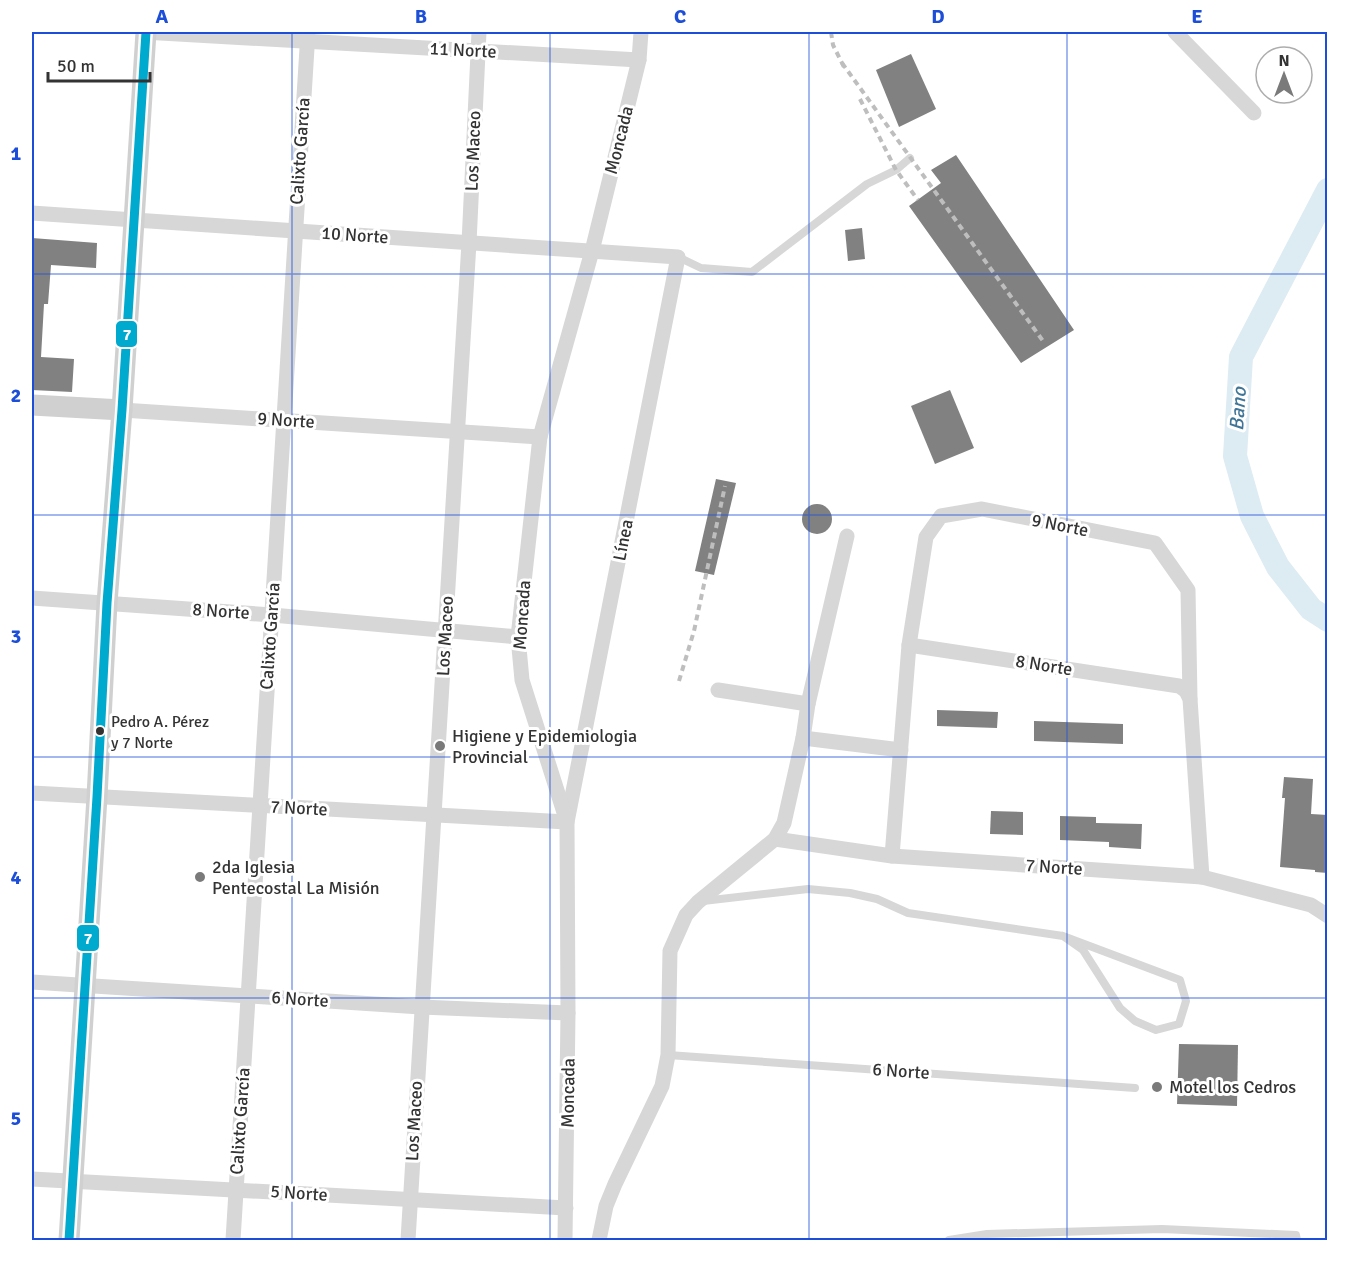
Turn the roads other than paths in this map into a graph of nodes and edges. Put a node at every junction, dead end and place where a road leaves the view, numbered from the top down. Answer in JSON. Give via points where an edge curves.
{"nodes":[{"id":1,"x":145,"y":32,"type":"edge"},
{"id":2,"x":478,"y":32,"type":"edge"},
{"id":3,"x":641,"y":32,"type":"edge"},
{"id":4,"x":1174,"y":32,"type":"edge"},
{"id":5,"x":307,"y":36,"type":"edge"},
{"id":6,"x":478,"y":50,"type":"junction"},
{"id":7,"x":639,"y":60,"type":"junction"},
{"id":8,"x":1254,"y":113,"type":"dead end"},
{"id":9,"x":910,"y":158,"type":"dead end"},
{"id":10,"x":32,"y":213,"type":"edge"},
{"id":11,"x":134,"y":220,"type":"junction"},
{"id":12,"x":295,"y":231,"type":"junction"},
{"id":13,"x":469,"y":243,"type":"junction"},
{"id":14,"x":592,"y":251,"type":"junction"},
{"id":15,"x":678,"y":257,"type":"junction"},
{"id":16,"x":32,"y":405,"type":"edge"},
{"id":17,"x":122,"y":410,"type":"junction"},
{"id":18,"x":284,"y":419,"type":"junction"},
{"id":19,"x":457,"y":431,"type":"junction"},
{"id":20,"x":540,"y":437,"type":"junction"},
{"id":21,"x":847,"y":536,"type":"dead end"},
{"id":22,"x":32,"y":598,"type":"edge"},
{"id":23,"x":107,"y":603,"type":"junction"},
{"id":24,"x":272,"y":615,"type":"junction"},
{"id":25,"x":445,"y":631,"type":"junction"},
{"id":26,"x":518,"y":637,"type":"junction"},
{"id":27,"x":909,"y":645,"type":"junction"},
{"id":28,"x":718,"y":690,"type":"dead end"},
{"id":29,"x":1190,"y":699,"type":"junction"},
{"id":30,"x":808,"y":704,"type":"junction"},
{"id":31,"x":803,"y":738,"type":"junction"},
{"id":32,"x":901,"y":750,"type":"junction"},
{"id":33,"x":32,"y":793,"type":"edge"},
{"id":34,"x":97,"y":797,"type":"junction"},
{"id":35,"x":260,"y":806,"type":"junction"},
{"id":36,"x":435,"y":815,"type":"junction"},
{"id":37,"x":567,"y":822,"type":"junction"},
{"id":38,"x":776,"y":839,"type":"junction"},
{"id":39,"x":892,"y":856,"type":"junction"},
{"id":40,"x":1202,"y":877,"type":"junction"},
{"id":41,"x":698,"y":902,"type":"junction"},
{"id":42,"x":1328,"y":916,"type":"edge"},
{"id":43,"x":1063,"y":936,"type":"junction"},
{"id":44,"x":32,"y":982,"type":"edge"},
{"id":45,"x":85,"y":984,"type":"junction"},
{"id":46,"x":248,"y":995,"type":"junction"},
{"id":47,"x":421,"y":1007,"type":"junction"},
{"id":48,"x":568,"y":1013,"type":"junction"},
{"id":49,"x":668,"y":1055,"type":"junction"},
{"id":50,"x":1134,"y":1088,"type":"dead end"},
{"id":51,"x":32,"y":1179,"type":"edge"},
{"id":52,"x":73,"y":1181,"type":"junction"},
{"id":53,"x":236,"y":1189,"type":"junction"},
{"id":54,"x":410,"y":1201,"type":"junction"},
{"id":55,"x":566,"y":1208,"type":"junction"},
{"id":56,"x":69,"y":1240,"type":"edge"},
{"id":57,"x":233,"y":1240,"type":"edge"},
{"id":58,"x":408,"y":1240,"type":"edge"},
{"id":59,"x":565,"y":1240,"type":"edge"},
{"id":60,"x":599,"y":1240,"type":"edge"},
{"id":61,"x":950,"y":1240,"type":"edge"},
{"id":62,"x":1297,"y":1240,"type":"edge"}],
"edges":[{"from":1,"to":5,"type":"street","name":"11 Norte"},
{"from":1,"to":11,"type":"main road"},
{"from":2,"to":6,"type":"street","name":"Los Maceo"},
{"from":3,"to":7,"type":"street","name":"Moncada"},
{"from":4,"to":8,"type":"street"},
{"from":5,"to":6,"type":"street","name":"11 Norte"},
{"from":5,"to":12,"type":"street","name":"Calixto García"},
{"from":6,"to":7,"type":"street","name":"11 Norte"},
{"from":6,"to":13,"type":"street","name":"Los Maceo"},
{"from":7,"to":14,"type":"street","name":"Moncada"},
{"from":9,"to":15,"type":"lane","via":[[896,170],[867,184],[753,272],[700,268]]},
{"from":10,"to":11,"type":"street","name":"10 Norte"},
{"from":11,"to":12,"type":"street","name":"10 Norte"},
{"from":11,"to":17,"type":"main road"},
{"from":12,"to":13,"type":"street","name":"10 Norte"},
{"from":12,"to":18,"type":"street","name":"Calixto García"},
{"from":13,"to":14,"type":"street","name":"10 Norte"},
{"from":13,"to":19,"type":"street","name":"Los Maceo"},
{"from":14,"to":15,"type":"street","name":"10 Norte"},
{"from":14,"to":20,"type":"street","name":"Moncada"},
{"from":15,"to":37,"type":"street","name":"Línea"},
{"from":16,"to":17,"type":"main road","name":"9 Norte"},
{"from":17,"to":18,"type":"street","name":"9 Norte"},
{"from":17,"to":23,"type":"main road"},
{"from":18,"to":19,"type":"street","name":"9 Norte"},
{"from":18,"to":24,"type":"street","name":"Calixto García"},
{"from":19,"to":20,"type":"street","name":"9 Norte"},
{"from":19,"to":25,"type":"street","name":"Los Maceo"},
{"from":20,"to":26,"type":"street","name":"Moncada"},
{"from":21,"to":30,"type":"street"},
{"from":22,"to":23,"type":"street","name":"8 Norte"},
{"from":23,"to":24,"type":"street","name":"8 Norte"},
{"from":23,"to":34,"type":"main road"},
{"from":24,"to":25,"type":"street","name":"8 Norte"},
{"from":24,"to":35,"type":"street","name":"Calixto García"},
{"from":25,"to":26,"type":"street","name":"8 Norte"},
{"from":25,"to":36,"type":"street","name":"Los Maceo"},
{"from":26,"to":37,"type":"street","name":"Moncada","via":[[522,680]]},
{"from":27,"to":29,"type":"street","name":"8 Norte","via":[[1179,686]]},
{"from":27,"to":29,"type":"street","name":"9 Norte","via":[[926,537],[941,516],[982,509],[1155,543],[1188,590]]},
{"from":27,"to":32,"type":"street"},
{"from":28,"to":30,"type":"street"},
{"from":29,"to":40,"type":"street","name":"9 Norte"},
{"from":30,"to":31,"type":"street"},
{"from":31,"to":32,"type":"street"},
{"from":31,"to":38,"type":"street","via":[[784,823]]},
{"from":32,"to":39,"type":"street"},
{"from":33,"to":34,"type":"street","name":"7 Norte"},
{"from":34,"to":35,"type":"street","name":"7 Norte"},
{"from":34,"to":45,"type":"main road"},
{"from":35,"to":36,"type":"street","name":"7 Norte"},
{"from":35,"to":46,"type":"street","name":"Calixto García"},
{"from":36,"to":37,"type":"street","name":"7 Norte"},
{"from":36,"to":47,"type":"street","name":"Los Maceo"},
{"from":37,"to":48,"type":"street","name":"Moncada"},
{"from":38,"to":39,"type":"street","name":"7 Norte"},
{"from":38,"to":41,"type":"street"},
{"from":39,"to":40,"type":"street","name":"7 Norte"},
{"from":40,"to":42,"type":"street","name":"7 Norte","via":[[1311,905]]},
{"from":41,"to":43,"type":"lane","via":[[808,889],[878,898],[908,913]]},
{"from":41,"to":49,"type":"street","via":[[686,915],[670,951]]},
{"from":43,"to":43,"type":"lane","via":[[1180,980],[1186,1001],[1179,1024],[1156,1030],[1135,1021],[1120,1008],[1083,950]]},
{"from":44,"to":45,"type":"street","name":"6 Norte"},
{"from":45,"to":46,"type":"street","name":"6 Norte"},
{"from":45,"to":52,"type":"main road"},
{"from":46,"to":47,"type":"street","name":"6 Norte"},
{"from":46,"to":53,"type":"street","name":"Calixto García"},
{"from":47,"to":48,"type":"street","name":"6 Norte"},
{"from":47,"to":54,"type":"street","name":"Los Maceo"},
{"from":48,"to":55,"type":"street","name":"Moncada"},
{"from":49,"to":50,"type":"lane","name":"6 Norte"},
{"from":49,"to":60,"type":"street","via":[[663,1086],[615,1184]]},
{"from":51,"to":52,"type":"street","name":"5 Norte"},
{"from":52,"to":53,"type":"street","name":"5 Norte"},
{"from":52,"to":56,"type":"main road"},
{"from":53,"to":54,"type":"street","name":"5 Norte"},
{"from":53,"to":57,"type":"street","name":"Calixto García"},
{"from":54,"to":55,"type":"street","name":"5 Norte"},
{"from":54,"to":58,"type":"street","name":"Los Maceo"},
{"from":55,"to":59,"type":"street","name":"Moncada"},
{"from":61,"to":62,"type":"lane","via":[[987,1234],[1162,1229],[1296,1235]]}]}
